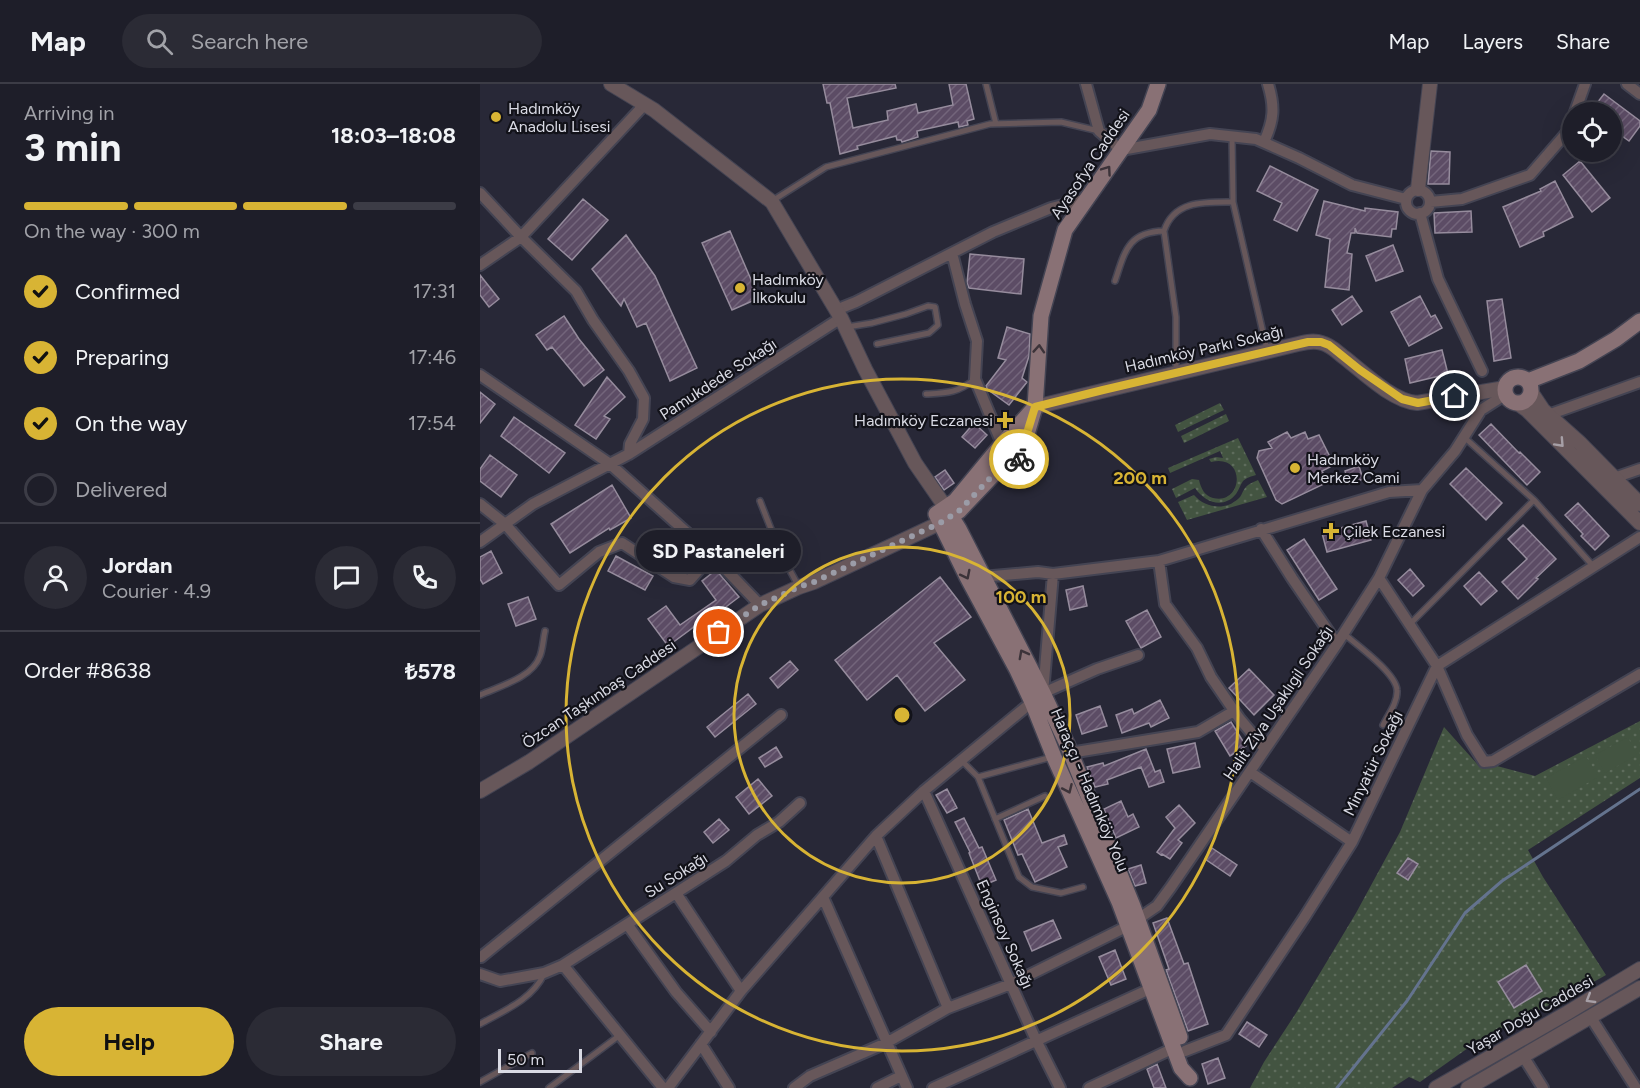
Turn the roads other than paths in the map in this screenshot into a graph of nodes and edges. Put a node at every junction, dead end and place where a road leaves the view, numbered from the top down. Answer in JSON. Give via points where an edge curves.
{"nodes":[{"id":1,"x":611,"y":84,"type":"edge"},
{"id":2,"x":986,"y":84,"type":"edge"},
{"id":3,"x":1086,"y":84,"type":"edge"},
{"id":4,"x":1158,"y":84,"type":"edge"},
{"id":5,"x":1268,"y":84,"type":"edge"},
{"id":6,"x":1430,"y":84,"type":"edge"},
{"id":7,"x":1585,"y":84,"type":"edge"},
{"id":8,"x":1628,"y":84,"type":"edge"},
{"id":9,"x":1640,"y":94,"type":"edge"},
{"id":10,"x":1579,"y":102,"type":"edge"},
{"id":11,"x":645,"y":104,"type":"junction"},
{"id":12,"x":996,"y":124,"type":"junction"},
{"id":13,"x":1099,"y":131,"type":"junction"},
{"id":14,"x":1232,"y":137,"type":"junction"},
{"id":15,"x":1562,"y":138,"type":"edge"},
{"id":16,"x":1264,"y":142,"type":"junction"},
{"id":17,"x":1121,"y":150,"type":"junction"},
{"id":18,"x":1418,"y":189,"type":"junction"},
{"id":19,"x":480,"y":193,"type":"edge"},
{"id":20,"x":1087,"y":199,"type":"junction"},
{"id":21,"x":1406,"y":200,"type":"junction"},
{"id":22,"x":1430,"y":201,"type":"junction"},
{"id":23,"x":772,"y":202,"type":"junction"},
{"id":24,"x":1233,"y":202,"type":"junction"},
{"id":25,"x":1420,"y":213,"type":"junction"},
{"id":26,"x":1164,"y":231,"type":"junction"},
{"id":27,"x":521,"y":237,"type":"junction"},
{"id":28,"x":952,"y":253,"type":"junction"},
{"id":29,"x":480,"y":265,"type":"edge"},
{"id":30,"x":1115,"y":281,"type":"dead end"},
{"id":31,"x":841,"y":318,"type":"junction"},
{"id":32,"x":1640,"y":321,"type":"edge"},
{"id":33,"x":877,"y":344,"type":"dead end"},
{"id":34,"x":1267,"y":351,"type":"junction"},
{"id":35,"x":1482,"y":371,"type":"dead end"},
{"id":36,"x":1176,"y":373,"type":"junction"},
{"id":37,"x":480,"y":375,"type":"edge"},
{"id":38,"x":975,"y":379,"type":"junction"},
{"id":39,"x":1640,"y":382,"type":"edge"},
{"id":40,"x":1529,"y":386,"type":"junction"},
{"id":41,"x":926,"y":394,"type":"dead end"},
{"id":42,"x":1509,"y":395,"type":"junction"},
{"id":43,"x":1035,"y":407,"type":"junction"},
{"id":44,"x":1548,"y":414,"type":"junction"},
{"id":45,"x":1464,"y":437,"type":"junction"},
{"id":46,"x":1002,"y":444,"type":"junction"},
{"id":47,"x":629,"y":454,"type":"junction"},
{"id":48,"x":610,"y":464,"type":"junction"},
{"id":49,"x":1640,"y":469,"type":"edge"},
{"id":50,"x":1614,"y":478,"type":"junction"},
{"id":51,"x":1422,"y":490,"type":"junction"},
{"id":52,"x":1534,"y":500,"type":"junction"},
{"id":53,"x":760,"y":501,"type":"dead end"},
{"id":54,"x":480,"y":504,"type":"edge"},
{"id":55,"x":1640,"y":504,"type":"edge"},
{"id":56,"x":943,"y":515,"type":"junction"},
{"id":57,"x":1640,"y":523,"type":"edge"},
{"id":58,"x":505,"y":524,"type":"junction"},
{"id":59,"x":1261,"y":529,"type":"junction"},
{"id":60,"x":1640,"y":537,"type":"edge"},
{"id":61,"x":480,"y":542,"type":"edge"},
{"id":62,"x":712,"y":555,"type":"junction"},
{"id":63,"x":1159,"y":561,"type":"junction"},
{"id":64,"x":1594,"y":567,"type":"junction"},
{"id":65,"x":1053,"y":574,"type":"junction"},
{"id":66,"x":982,"y":577,"type":"junction"},
{"id":67,"x":1379,"y":578,"type":"junction"},
{"id":68,"x":799,"y":587,"type":"junction"},
{"id":69,"x":760,"y":605,"type":"junction"},
{"id":70,"x":1409,"y":624,"type":"junction"},
{"id":71,"x":545,"y":632,"type":"dead end"},
{"id":72,"x":1344,"y":633,"type":"junction"},
{"id":73,"x":1337,"y":644,"type":"junction"},
{"id":74,"x":1138,"y":655,"type":"dead end"},
{"id":75,"x":1437,"y":666,"type":"junction"},
{"id":76,"x":1640,"y":674,"type":"edge"},
{"id":77,"x":480,"y":695,"type":"edge"},
{"id":78,"x":1038,"y":698,"type":"junction"},
{"id":79,"x":1234,"y":711,"type":"junction"},
{"id":80,"x":781,"y":715,"type":"dead end"},
{"id":81,"x":1383,"y":725,"type":"dead end"},
{"id":82,"x":1265,"y":749,"type":"junction"},
{"id":83,"x":1070,"y":753,"type":"junction"},
{"id":84,"x":1054,"y":757,"type":"junction"},
{"id":85,"x":962,"y":761,"type":"junction"},
{"id":86,"x":1250,"y":772,"type":"junction"},
{"id":87,"x":978,"y":777,"type":"junction"},
{"id":88,"x":480,"y":791,"type":"edge"},
{"id":89,"x":924,"y":791,"type":"junction"},
{"id":90,"x":1045,"y":796,"type":"dead end"},
{"id":91,"x":800,"y":802,"type":"dead end"},
{"id":92,"x":995,"y":819,"type":"junction"},
{"id":93,"x":876,"y":836,"type":"junction"},
{"id":94,"x":1352,"y":842,"type":"junction"},
{"id":95,"x":1083,"y":887,"type":"dead end"},
{"id":96,"x":676,"y":893,"type":"junction"},
{"id":97,"x":823,"y":897,"type":"junction"},
{"id":98,"x":1133,"y":922,"type":"junction"},
{"id":99,"x":627,"y":924,"type":"junction"},
{"id":100,"x":481,"y":957,"type":"edge"},
{"id":101,"x":563,"y":965,"type":"junction"},
{"id":102,"x":1640,"y":969,"type":"edge"},
{"id":103,"x":544,"y":973,"type":"junction"},
{"id":104,"x":480,"y":974,"type":"edge"},
{"id":105,"x":1011,"y":984,"type":"junction"},
{"id":106,"x":1152,"y":988,"type":"junction"},
{"id":107,"x":1640,"y":988,"type":"edge"},
{"id":108,"x":741,"y":991,"type":"junction"},
{"id":109,"x":948,"y":1008,"type":"junction"},
{"id":110,"x":1590,"y":1016,"type":"junction"},
{"id":111,"x":480,"y":1024,"type":"edge"},
{"id":112,"x":711,"y":1032,"type":"junction"},
{"id":113,"x":620,"y":1035,"type":"junction"},
{"id":114,"x":1036,"y":1040,"type":"junction"},
{"id":115,"x":886,"y":1043,"type":"junction"},
{"id":116,"x":701,"y":1044,"type":"junction"},
{"id":117,"x":1179,"y":1050,"type":"junction"},
{"id":118,"x":532,"y":1053,"type":"dead end"},
{"id":119,"x":1522,"y":1056,"type":"junction"},
{"id":120,"x":901,"y":1076,"type":"junction"},
{"id":121,"x":480,"y":1082,"type":"edge"},
{"id":122,"x":1191,"y":1083,"type":"edge"},
{"id":123,"x":549,"y":1088,"type":"edge"},
{"id":124,"x":663,"y":1088,"type":"edge"},
{"id":125,"x":668,"y":1088,"type":"edge"},
{"id":126,"x":729,"y":1088,"type":"edge"},
{"id":127,"x":794,"y":1088,"type":"edge"},
{"id":128,"x":877,"y":1088,"type":"edge"},
{"id":129,"x":907,"y":1088,"type":"edge"},
{"id":130,"x":933,"y":1088,"type":"edge"},
{"id":131,"x":1060,"y":1088,"type":"edge"},
{"id":132,"x":1089,"y":1088,"type":"edge"},
{"id":133,"x":1436,"y":1088,"type":"edge"},
{"id":134,"x":1468,"y":1088,"type":"edge"},
{"id":135,"x":1543,"y":1088,"type":"edge"},
{"id":136,"x":1636,"y":1088,"type":"edge"}],
"edges":[{"from":1,"to":11,"type":"street"},
{"from":2,"to":12,"type":"lane"},
{"from":3,"to":13,"type":"street"},
{"from":4,"to":17,"type":"main road","name":"Ayasofya Caddesi","via":[[1149,110]]},
{"from":5,"to":16,"type":"street","via":[[1273,109]]},
{"from":6,"to":18,"type":"street"},
{"from":7,"to":10,"type":"street"},
{"from":8,"to":9,"type":"street"},
{"from":11,"to":23,"type":"street"},
{"from":11,"to":27,"type":"street"},
{"from":12,"to":13,"type":"lane","via":[[1061,122]]},
{"from":12,"to":23,"type":"lane","via":[[826,167]]},
{"from":13,"to":17,"type":"street"},
{"from":14,"to":16,"type":"street"},
{"from":14,"to":17,"type":"street","via":[[1210,135]]},
{"from":14,"to":24,"type":"lane"},
{"from":15,"to":22,"type":"street","via":[[1530,175],[1462,199]]},
{"from":16,"to":21,"type":"street","via":[[1352,185]]},
{"from":20,"to":17,"type":"main road","name":"Ayasofya Caddesi","one_way":true},
{"from":18,"to":21,"type":"street","via":[[1408,194]]},
{"from":18,"to":22,"type":"street"},
{"from":19,"to":27,"type":"street"},
{"from":20,"to":28,"type":"street","name":"Pamukdede Sokağı","via":[[1051,208]]},
{"from":43,"to":20,"type":"main road","name":"Ayasofya Caddesi","one_way":true,"via":[[1041,316],[1065,230]]},
{"from":21,"to":25,"type":"street","via":[[1409,210]]},
{"from":22,"to":25,"type":"street","via":[[1429,207]]},
{"from":23,"to":31,"type":"street"},
{"from":24,"to":26,"type":"lane","via":[[1204,202],[1179,209],[1167,221]]},
{"from":24,"to":34,"type":"lane"},
{"from":25,"to":35,"type":"street","via":[[1438,279]]},
{"from":26,"to":30,"type":"lane","via":[[1136,238],[1125,252]]},
{"from":26,"to":36,"type":"lane","via":[[1176,317]]},
{"from":27,"to":29,"type":"street"},
{"from":27,"to":47,"type":"street","via":[[576,291],[644,398],[643,419]]},
{"from":28,"to":31,"type":"street","name":"Pamukdede Sokağı","via":[[856,302]]},
{"from":28,"to":38,"type":"street","via":[[977,342]]},
{"from":31,"to":33,"type":"lane","via":[[872,323],[935,307],[938,325],[929,333]]},
{"from":31,"to":47,"type":"street","name":"Pamukdede Sokağı"},
{"from":31,"to":56,"type":"street"},
{"from":32,"to":40,"type":"main road","via":[[1579,361]]},
{"from":34,"to":36,"type":"street","name":"Hadımköy Parkı Sokağı"},
{"from":34,"to":42,"type":"street","name":"Hadımköy Parkı Sokağı","via":[[1321,342],[1410,402]]},
{"from":36,"to":43,"type":"street","name":"Hadımköy Parkı Sokağı"},
{"from":37,"to":48,"type":"street"},
{"from":38,"to":41,"type":"lane","via":[[951,393]]},
{"from":38,"to":46,"type":"street"},
{"from":39,"to":44,"type":"street"},
{"from":40,"to":42,"type":"main road","via":[[1527,399]]},
{"from":40,"to":42,"type":"main road","via":[[1521,377],[1512,378],[1506,384]]},
{"from":40,"to":44,"type":"street"},
{"from":42,"to":45,"type":"street","name":"Halit Ziya Uşaklıgil Sokağı","via":[[1481,410]]},
{"from":42,"to":57,"type":"street","one_way":true},
{"from":43,"to":46,"type":"main road"},
{"from":43,"to":56,"type":"main road","name":"Ayasofya Caddesi","via":[[1020,458],[994,474],[959,511]]},
{"from":44,"to":50,"type":"street"},
{"from":45,"to":51,"type":"street","name":"Halit Ziya Uşaklıgil Sokağı"},
{"from":45,"to":52,"type":"lane"},
{"from":46,"to":56,"type":"main road"},
{"from":47,"to":48,"type":"street","name":"Pamukdede Sokağı"},
{"from":48,"to":58,"type":"street","name":"Pamukdede Sokağı","via":[[533,504]]},
{"from":48,"to":62,"type":"street"},
{"from":49,"to":50,"type":"street"},
{"from":50,"to":55,"type":"street"},
{"from":51,"to":59,"type":"street","via":[[1389,492]]},
{"from":51,"to":67,"type":"street","name":"Halit Ziya Uşaklıgil Sokağı"},
{"from":52,"to":64,"type":"lane"},
{"from":52,"to":70,"type":"lane"},
{"from":53,"to":68,"type":"lane"},
{"from":54,"to":58,"type":"street"},
{"from":56,"to":66,"type":"main road"},
{"from":56,"to":68,"type":"street","name":"Özcan Taşkınbaş Caddesi"},
{"from":56,"to":78,"type":"main road","name":"Haraççı - Hadımköy Yolu","one_way":true,"via":[[1017,670]]},
{"from":58,"to":61,"type":"street","name":"Pamukdede Sokağı"},
{"from":58,"to":62,"type":"street","via":[[559,585],[599,552],[622,543],[674,577],[690,580]]},
{"from":59,"to":63,"type":"street"},
{"from":59,"to":73,"type":"street"},
{"from":60,"to":64,"type":"street"},
{"from":62,"to":69,"type":"street"},
{"from":63,"to":65,"type":"street"},
{"from":63,"to":79,"type":"street","via":[[1165,604],[1197,648]]},
{"from":64,"to":75,"type":"street"},
{"from":65,"to":66,"type":"street"},
{"from":65,"to":78,"type":"street"},
{"from":78,"to":66,"type":"main road","one_way":true},
{"from":67,"to":70,"type":"street"},
{"from":67,"to":72,"type":"street","name":"Halit Ziya Uşaklıgil Sokağı"},
{"from":68,"to":69,"type":"street","name":"Özcan Taşkınbaş Caddesi"},
{"from":69,"to":88,"type":"street","name":"Özcan Taşkınbaş Caddesi"},
{"from":70,"to":75,"type":"street"},
{"from":71,"to":77,"type":"lane","via":[[540,657],[531,669]]},
{"from":72,"to":73,"type":"street","name":"Halit Ziya Uşaklıgil Sokağı"},
{"from":72,"to":81,"type":"lane","via":[[1391,675],[1397,690]]},
{"from":73,"to":82,"type":"street","name":"Halit Ziya Uşaklıgil Sokağı"},
{"from":74,"to":78,"type":"street","via":[[1097,669]]},
{"from":75,"to":76,"type":"street","via":[[1467,735],[1484,762],[1493,761]]},
{"from":75,"to":94,"type":"street","name":"Minyatür Sokağı"},
{"from":78,"to":83,"type":"main road"},
{"from":78,"to":84,"type":"main road","name":"Haraççı - Hadımköy Yolu"},
{"from":78,"to":85,"type":"street"},
{"from":79,"to":82,"type":"street"},
{"from":79,"to":83,"type":"street","via":[[1198,732]]},
{"from":80,"to":100,"type":"street"},
{"from":82,"to":86,"type":"street","name":"Halit Ziya Uşaklıgil Sokağı"},
{"from":83,"to":98,"type":"main road"},
{"from":84,"to":87,"type":"lane"},
{"from":84,"to":98,"type":"main road","name":"Haraççı - Hadımköy Yolu","one_way":true,"via":[[1119,902]]},
{"from":85,"to":87,"type":"lane"},
{"from":85,"to":89,"type":"street"},
{"from":86,"to":94,"type":"street"},
{"from":86,"to":98,"type":"street","name":"Halit Ziya Uşaklıgil Sokağı","via":[[1172,887],[1157,906]]},
{"from":87,"to":92,"type":"lane"},
{"from":89,"to":93,"type":"street"},
{"from":89,"to":105,"type":"street","name":"Enginsoy Sokağı"},
{"from":90,"to":92,"type":"lane"},
{"from":91,"to":96,"type":"street","name":"Su Sokağı","via":[[726,861]]},
{"from":92,"to":95,"type":"lane","via":[[1019,877],[1032,887],[1061,893]]},
{"from":93,"to":97,"type":"street"},
{"from":93,"to":109,"type":"street"},
{"from":94,"to":117,"type":"street","name":"Minyatür Sokağı","via":[[1226,1035]]},
{"from":96,"to":99,"type":"street","name":"Su Sokağı"},
{"from":96,"to":108,"type":"street"},
{"from":97,"to":108,"type":"street"},
{"from":97,"to":115,"type":"street"},
{"from":98,"to":105,"type":"street","name":"Halit Ziya Uşaklıgil Sokağı"},
{"from":98,"to":106,"type":"main road","name":"Haraççı - Hadımköy Yolu"},
{"from":98,"to":117,"type":"main road","via":[[1172,1011]]},
{"from":99,"to":101,"type":"street","name":"Su Sokağı"},
{"from":99,"to":112,"type":"street","via":[[676,992]]},
{"from":101,"to":103,"type":"street","name":"Su Sokağı"},
{"from":101,"to":113,"type":"street"},
{"from":102,"to":133,"type":"street","name":"Yaşar Doğu Caddesi","one_way":true},
{"from":103,"to":104,"type":"street","name":"Su Sokağı","via":[[500,981]]},
{"from":103,"to":111,"type":"lane","via":[[539,984],[523,999]]},
{"from":105,"to":109,"type":"street","name":"Halit Ziya Uşaklıgil Sokağı"},
{"from":105,"to":114,"type":"street","name":"Enginsoy Sokağı"},
{"from":106,"to":114,"type":"street"},
{"from":106,"to":117,"type":"main road","name":"Haraççı - Hadımköy Yolu"},
{"from":107,"to":110,"type":"street","name":"Yaşar Doğu Caddesi"},
{"from":108,"to":112,"type":"street"},
{"from":109,"to":115,"type":"street","name":"Halit Ziya Uşaklıgil Sokağı"},
{"from":110,"to":119,"type":"street","name":"Yaşar Doğu Caddesi"},
{"from":110,"to":136,"type":"street"},
{"from":112,"to":116,"type":"street"},
{"from":113,"to":123,"type":"lane"},
{"from":113,"to":124,"type":"street"},
{"from":114,"to":130,"type":"street"},
{"from":114,"to":131,"type":"street","name":"Enginsoy Sokağı"},
{"from":115,"to":120,"type":"street"},
{"from":115,"to":127,"type":"street","name":"Halit Ziya Uşaklıgil Sokağı","via":[[810,1076]]},
{"from":116,"to":125,"type":"street"},
{"from":116,"to":126,"type":"street"},
{"from":117,"to":122,"type":"main road","name":"Haraççı - Hadımköy Yolu","via":[[1181,1068]]},
{"from":117,"to":132,"type":"street"},
{"from":118,"to":121,"type":"lane"},
{"from":119,"to":134,"type":"street","name":"Yaşar Doğu Caddesi"},
{"from":119,"to":135,"type":"street"},
{"from":120,"to":128,"type":"street"},
{"from":120,"to":129,"type":"street"}]}
